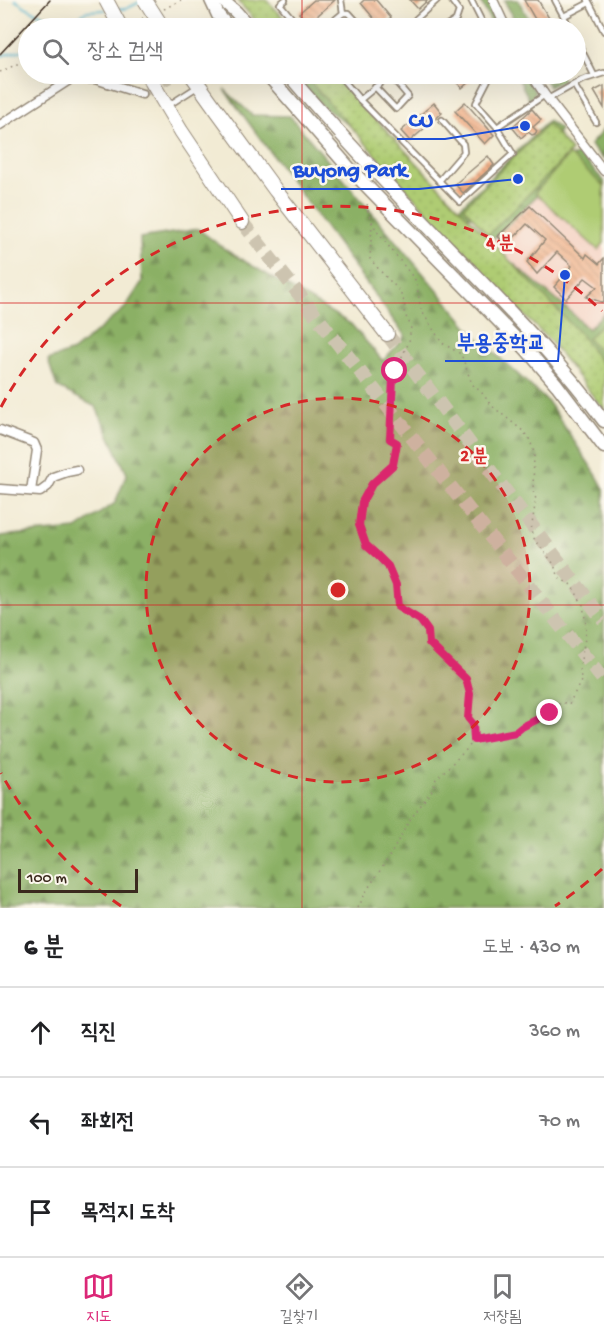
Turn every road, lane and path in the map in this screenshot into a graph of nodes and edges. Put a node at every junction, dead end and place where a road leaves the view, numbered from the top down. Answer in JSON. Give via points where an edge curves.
{"nodes":[{"id":1,"x":106,"y":0,"type":"edge"},
{"id":2,"x":145,"y":0,"type":"edge"},
{"id":3,"x":211,"y":0,"type":"edge"},
{"id":4,"x":222,"y":0,"type":"edge"},
{"id":5,"x":230,"y":0,"type":"edge"},
{"id":6,"x":285,"y":0,"type":"edge"},
{"id":7,"x":342,"y":0,"type":"edge"},
{"id":8,"x":437,"y":0,"type":"edge"},
{"id":9,"x":451,"y":0,"type":"edge"},
{"id":10,"x":471,"y":0,"type":"edge"},
{"id":11,"x":493,"y":0,"type":"edge"},
{"id":12,"x":555,"y":0,"type":"edge"},
{"id":13,"x":588,"y":1,"type":"edge"},
{"id":14,"x":236,"y":12,"type":"junction"},
{"id":15,"x":343,"y":13,"type":"junction"},
{"id":16,"x":564,"y":16,"type":"joint"},
{"id":17,"x":116,"y":18,"type":"edge"},
{"id":18,"x":157,"y":18,"type":"edge"},
{"id":19,"x":221,"y":18,"type":"edge"},
{"id":20,"x":241,"y":18,"type":"edge"},
{"id":21,"x":292,"y":18,"type":"edge"},
{"id":22,"x":337,"y":18,"type":"edge"},
{"id":23,"x":353,"y":18,"type":"edge"},
{"id":24,"x":417,"y":18,"type":"edge"},
{"id":25,"x":457,"y":18,"type":"edge"},
{"id":26,"x":480,"y":18,"type":"edge"},
{"id":27,"x":501,"y":18,"type":"edge"},
{"id":28,"x":604,"y":31,"type":"edge"},
{"id":29,"x":586,"y":59,"type":"edge"},
{"id":30,"x":18,"y":64,"type":"edge"},
{"id":31,"x":0,"y":72,"type":"edge"},
{"id":32,"x":604,"y":73,"type":"edge"},
{"id":33,"x":594,"y":75,"type":"junction"},
{"id":34,"x":586,"y":79,"type":"edge"},
{"id":35,"x":63,"y":84,"type":"edge"},
{"id":36,"x":111,"y":84,"type":"edge"},
{"id":37,"x":153,"y":84,"type":"edge"},
{"id":38,"x":190,"y":84,"type":"edge"},
{"id":39,"x":199,"y":84,"type":"edge"},
{"id":40,"x":276,"y":84,"type":"edge"},
{"id":41,"x":297,"y":84,"type":"edge"},
{"id":42,"x":346,"y":84,"type":"edge"},
{"id":43,"x":379,"y":84,"type":"edge"},
{"id":44,"x":398,"y":84,"type":"edge"},
{"id":45,"x":486,"y":84,"type":"edge"},
{"id":46,"x":538,"y":84,"type":"edge"},
{"id":47,"x":574,"y":85,"type":"joint"},
{"id":48,"x":375,"y":87,"type":"junction"},
{"id":49,"x":142,"y":94,"type":"dead end"},
{"id":50,"x":546,"y":97,"type":"junction"},
{"id":51,"x":360,"y":100,"type":"junction"},
{"id":52,"x":166,"y":106,"type":"junction"},
{"id":53,"x":442,"y":120,"type":"dead end"},
{"id":54,"x":596,"y":122,"type":"dead end"},
{"id":55,"x":0,"y":124,"type":"edge"},
{"id":56,"x":497,"y":127,"type":"junction"},
{"id":57,"x":604,"y":171,"type":"edge"},
{"id":58,"x":439,"y":181,"type":"junction"},
{"id":59,"x":379,"y":199,"type":"junction"},
{"id":60,"x":372,"y":221,"type":"junction"},
{"id":61,"x":242,"y":222,"type":"tunnel mouth"},
{"id":62,"x":387,"y":334,"type":"tunnel mouth"},
{"id":63,"x":604,"y":421,"type":"edge"},
{"id":64,"x":0,"y":430,"type":"edge"},
{"id":65,"x":604,"y":447,"type":"edge"},
{"id":66,"x":77,"y":470,"type":"dead end"},
{"id":67,"x":0,"y":489,"type":"edge"},
{"id":68,"x":31,"y":491,"type":"junction"},
{"id":69,"x":474,"y":740,"type":"junction"},
{"id":70,"x":360,"y":908,"type":"edge"}],
"edges":[{"from":1,"to":17,"type":"highway","bridge":true},
{"from":2,"to":18,"type":"highway","bridge":true},
{"from":3,"to":19,"type":"main road"},
{"from":4,"to":14,"type":"main road"},
{"from":5,"to":14,"type":"main road"},
{"from":6,"to":21,"type":"lane","via":[[280,4]]},
{"from":7,"to":15,"type":"lane"},
{"from":8,"to":24,"type":"lane"},
{"from":9,"to":25,"type":"lane","via":[[459,11]]},
{"from":10,"to":26,"type":"lane"},
{"from":11,"to":27,"type":"street"},
{"from":12,"to":16,"type":"lane"},
{"from":13,"to":16,"type":"lane"},
{"from":13,"to":28,"type":"lane"},
{"from":14,"to":20,"type":"main road"},
{"from":15,"to":22,"type":"lane"},
{"from":15,"to":23,"type":"lane"},
{"from":29,"to":33,"type":"lane"},
{"from":30,"to":31,"type":"path"},
{"from":32,"to":33,"type":"lane"},
{"from":33,"to":34,"type":"lane"},
{"from":35,"to":55,"type":"street"},
{"from":36,"to":49,"type":"street"},
{"from":37,"to":52,"type":"highway"},
{"from":38,"to":52,"type":"lane"},
{"from":39,"to":62,"type":"highway"},
{"from":40,"to":59,"type":"main road"},
{"from":41,"to":63,"type":"main road","via":[[365,162],[535,337]]},
{"from":42,"to":51,"type":"lane"},
{"from":43,"to":48,"type":"lane"},
{"from":44,"to":48,"type":"lane","via":[[408,96],[396,109]]},
{"from":45,"to":56,"type":"lane","via":[[477,103]]},
{"from":46,"to":50,"type":"street"},
{"from":47,"to":50,"type":"lane"},
{"from":47,"to":54,"type":"lane"},
{"from":48,"to":51,"type":"lane"},
{"from":50,"to":56,"type":"lane"},
{"from":50,"to":57,"type":"street"},
{"from":51,"to":58,"type":"lane"},
{"from":52,"to":61,"type":"highway"},
{"from":53,"to":58,"type":"lane","via":[[463,144],[464,152]]},
{"from":56,"to":58,"type":"lane","via":[[513,154],[460,202]]},
{"from":59,"to":60,"type":"path","via":[[367,202]]},
{"from":59,"to":65,"type":"main road","via":[[527,350]]},
{"from":60,"to":69,"type":"path","via":[[370,260],[399,290],[411,326],[409,342],[393,379],[390,439],[397,443],[393,465],[372,484],[362,502],[359,525],[366,545],[388,566],[396,585],[398,607],[420,620],[428,631],[429,643],[466,679],[470,694],[468,718],[473,724]]},
{"from":60,"to":69,"type":"path","via":[[416,280],[421,310],[442,343],[461,354],[472,384],[530,440],[536,498],[531,531],[560,579],[580,598],[584,610],[581,681],[568,704],[561,702],[550,713],[516,732]]},
{"from":64,"to":68,"type":"street","via":[[34,443],[37,450]]},
{"from":66,"to":68,"type":"street","via":[[53,477],[40,492]]},
{"from":67,"to":68,"type":"street"},
{"from":69,"to":70,"type":"path","via":[[436,779],[375,876]]}]}
